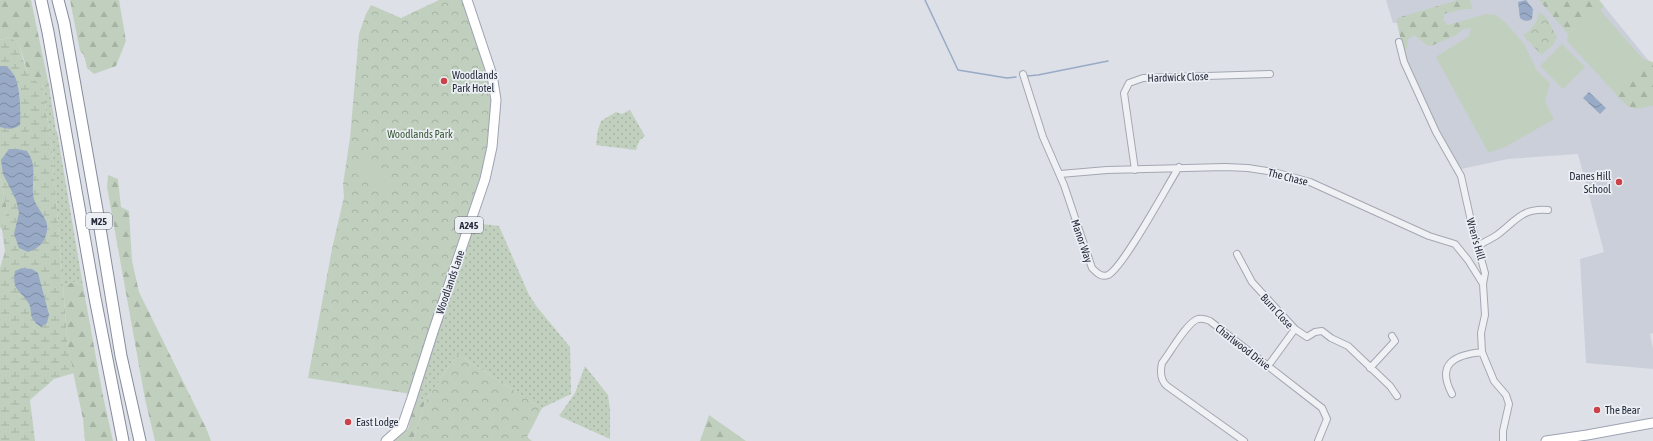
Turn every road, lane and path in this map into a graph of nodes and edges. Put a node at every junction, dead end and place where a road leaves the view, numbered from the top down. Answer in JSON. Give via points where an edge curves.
{"nodes":[{"id":1,"x":41,"y":0,"type":"edge"},
{"id":2,"x":58,"y":0,"type":"edge"},
{"id":3,"x":466,"y":0,"type":"edge"},
{"id":4,"x":1399,"y":42,"type":"dead end"},
{"id":5,"x":1023,"y":74,"type":"dead end"},
{"id":6,"x":1270,"y":74,"type":"dead end"},
{"id":7,"x":1179,"y":167,"type":"junction"},
{"id":8,"x":1135,"y":170,"type":"junction"},
{"id":9,"x":1060,"y":174,"type":"junction"},
{"id":10,"x":1548,"y":210,"type":"dead end"},
{"id":11,"x":1478,"y":246,"type":"junction"},
{"id":12,"x":1237,"y":254,"type":"dead end"},
{"id":13,"x":1483,"y":284,"type":"junction"},
{"id":14,"x":1296,"y":329,"type":"junction"},
{"id":15,"x":1392,"y":336,"type":"dead end"},
{"id":16,"x":1482,"y":352,"type":"junction"},
{"id":17,"x":1268,"y":366,"type":"junction"},
{"id":18,"x":1370,"y":368,"type":"junction"},
{"id":19,"x":1452,"y":394,"type":"dead end"},
{"id":20,"x":1397,"y":396,"type":"dead end"},
{"id":21,"x":1653,"y":423,"type":"edge"},
{"id":22,"x":1571,"y":440,"type":"edge"},
{"id":23,"x":123,"y":441,"type":"edge"},
{"id":24,"x":140,"y":441,"type":"edge"},
{"id":25,"x":386,"y":441,"type":"edge"},
{"id":26,"x":1244,"y":441,"type":"edge"},
{"id":27,"x":1318,"y":441,"type":"edge"},
{"id":28,"x":1503,"y":441,"type":"edge"},
{"id":29,"x":1546,"y":441,"type":"edge"}],
"edges":[{"from":1,"to":23,"type":"highway","number":"M25"},
{"from":2,"to":24,"type":"highway","number":"M25","via":[[121,356]]},
{"from":3,"to":25,"type":"main road","name":"Woodlands Lane","number":"A245","via":[[492,74],[496,100],[492,147],[485,179],[402,427]]},
{"from":4,"to":11,"type":"street","name":"Wren's Hill","via":[[1404,62],[1436,132],[1461,176]]},
{"from":5,"to":9,"type":"street","name":"Manor Way","via":[[1043,137]]},
{"from":6,"to":8,"type":"street","name":"Hardwick Close","via":[[1143,78],[1129,83],[1124,94]]},
{"from":7,"to":8,"type":"street","name":"The Chase"},
{"from":7,"to":9,"type":"street","name":"Manor Way","via":[[1126,255],[1108,275],[1103,276],[1092,268]]},
{"from":7,"to":13,"type":"street","name":"The Chase","via":[[1248,168],[1310,182],[1429,236],[1455,244]]},
{"from":8,"to":9,"type":"street","name":"The Chase"},
{"from":10,"to":11,"type":"street","via":[[1530,211],[1518,216]]},
{"from":11,"to":13,"type":"street","name":"Wren's Hill","via":[[1485,273]]},
{"from":12,"to":14,"type":"street","name":"Burn Close","via":[[1252,282]]},
{"from":13,"to":16,"type":"street","name":"Wren's Hill","via":[[1486,310],[1481,333]]},
{"from":14,"to":17,"type":"street","name":"Burn Close"},
{"from":14,"to":18,"type":"street","via":[[1307,337],[1322,331],[1348,346]]},
{"from":15,"to":18,"type":"street","via":[[1395,341]]},
{"from":16,"to":19,"type":"street","via":[[1461,356],[1449,364],[1446,380]]},
{"from":16,"to":28,"type":"street","name":"Wren's Hill","via":[[1494,381],[1508,400]]},
{"from":17,"to":26,"type":"street","name":"Charlwood Drive","via":[[1210,321],[1202,318],[1190,324],[1162,363],[1161,379],[1167,386]]},
{"from":17,"to":27,"type":"street","name":"Charlwood Drive","via":[[1324,411],[1327,420]]},
{"from":18,"to":20,"type":"street"},
{"from":21,"to":22,"type":"main road"},
{"from":22,"to":29,"type":"main road"}]}
